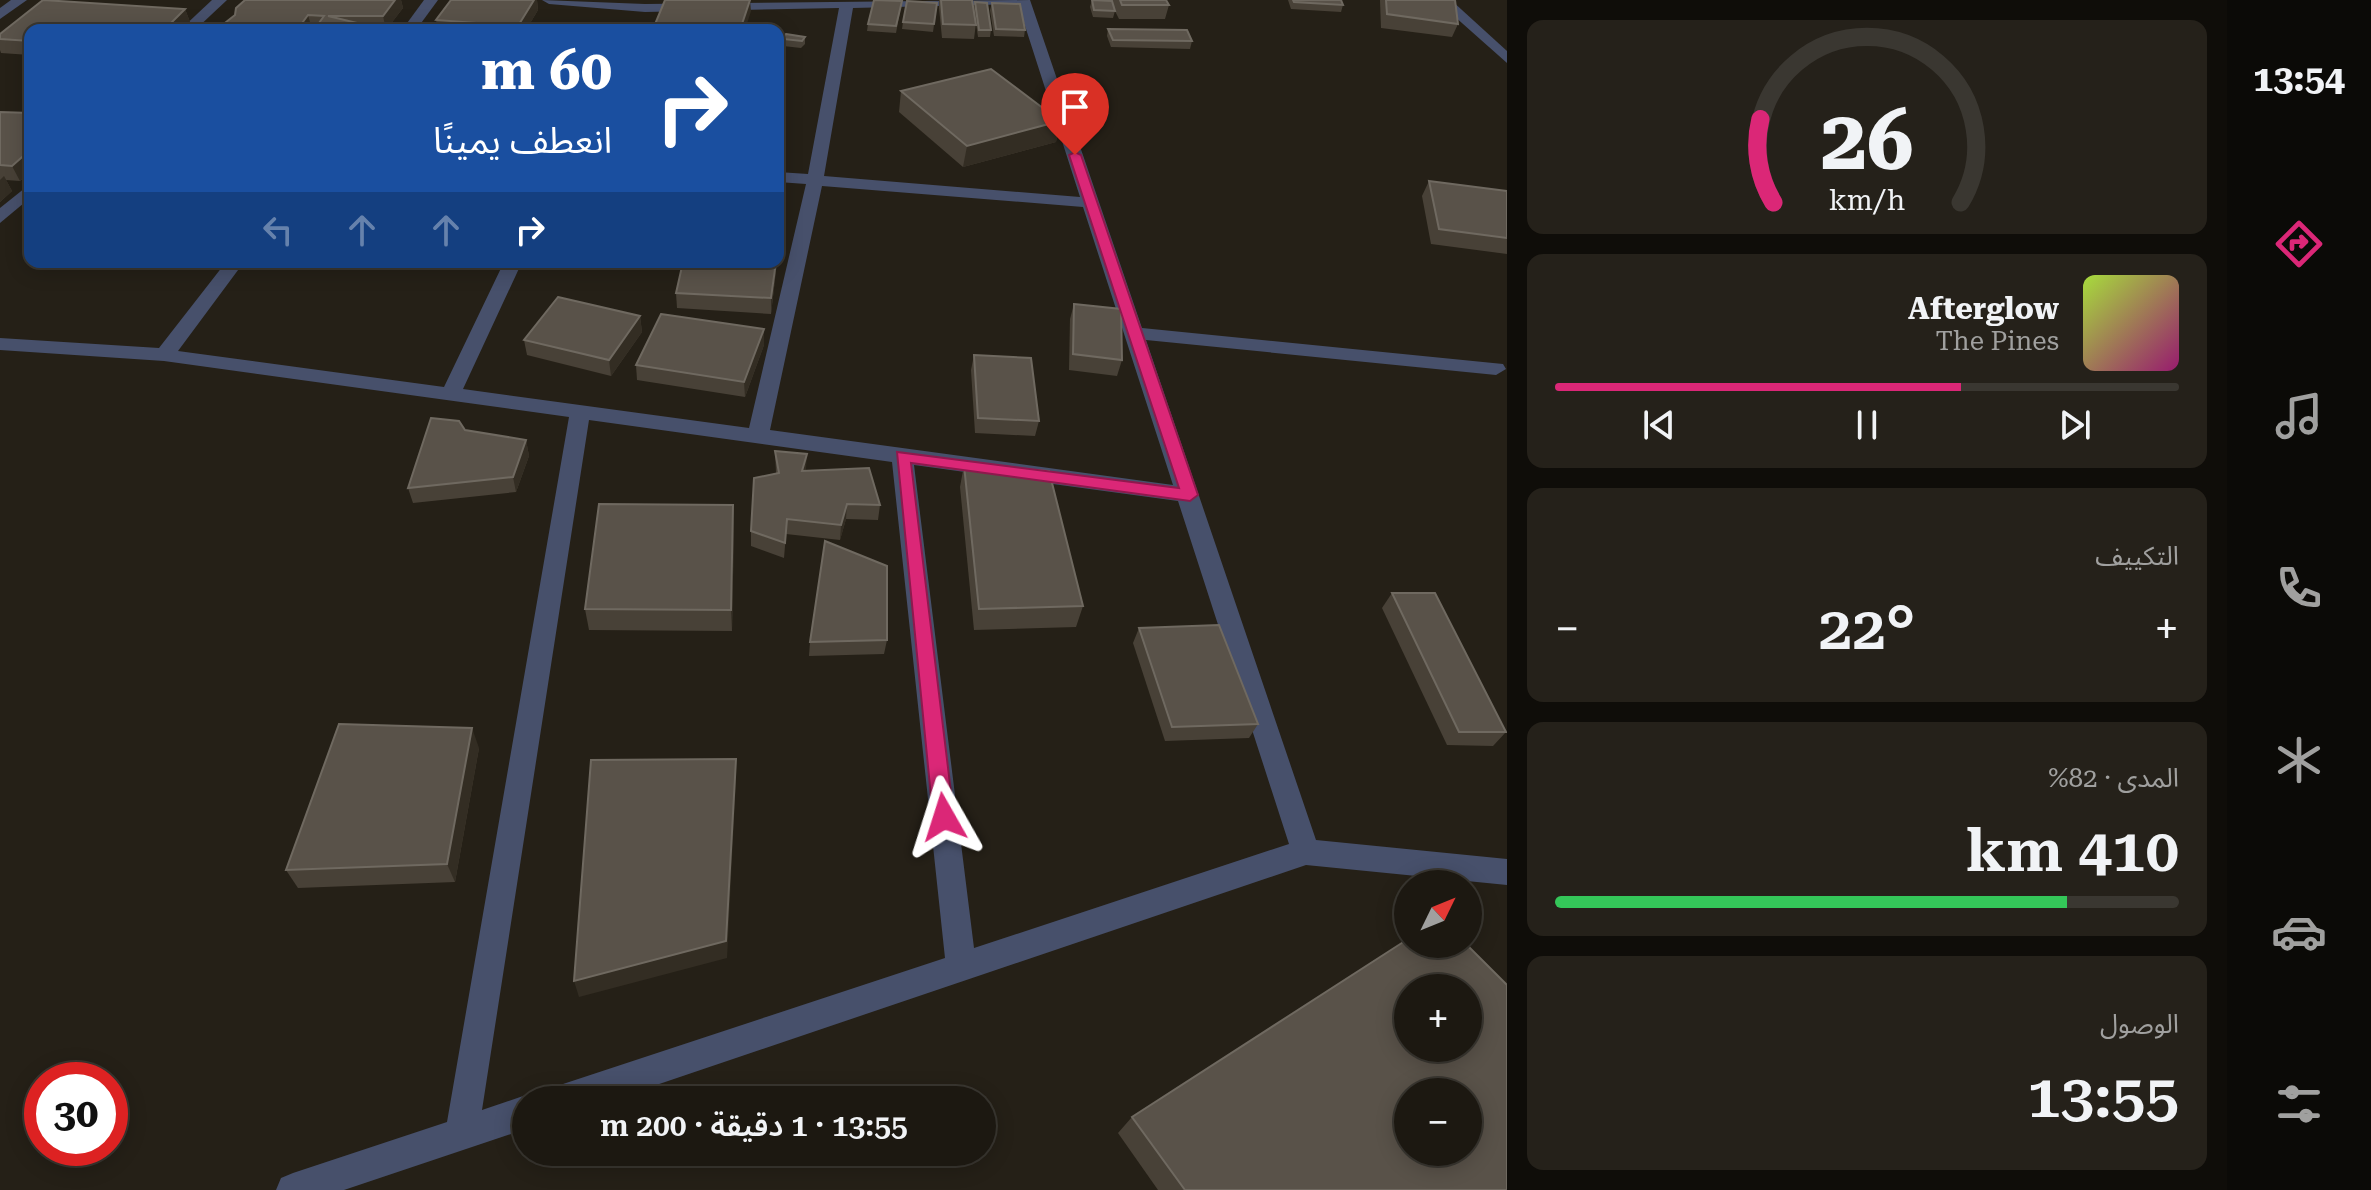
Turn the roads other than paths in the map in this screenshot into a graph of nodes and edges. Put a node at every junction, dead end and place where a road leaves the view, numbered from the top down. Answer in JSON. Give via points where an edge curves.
{"nodes":[{"id":1,"x":20,"y":0,"type":"edge"},
{"id":2,"x":220,"y":0,"type":"edge"},
{"id":3,"x":431,"y":0,"type":"edge"},
{"id":4,"x":549,"y":0,"type":"edge"},
{"id":5,"x":1443,"y":0,"type":"edge"},
{"id":6,"x":847,"y":4,"type":"junction"},
{"id":7,"x":0,"y":15,"type":"edge"},
{"id":8,"x":194,"y":24,"type":"edge"},
{"id":9,"x":413,"y":24,"type":"edge"},
{"id":10,"x":1507,"y":59,"type":"edge"},
{"id":11,"x":784,"y":177,"type":"edge"},
{"id":12,"x":815,"y":180,"type":"junction"},
{"id":13,"x":24,"y":195,"type":"edge"},
{"id":14,"x":1091,"y":203,"type":"junction"},
{"id":15,"x":0,"y":218,"type":"edge"},
{"id":16,"x":230,"y":268,"type":"edge"},
{"id":17,"x":510,"y":268,"type":"edge"},
{"id":18,"x":1134,"y":333,"type":"junction"},
{"id":19,"x":0,"y":344,"type":"edge"},
{"id":20,"x":164,"y":355,"type":"junction"},
{"id":21,"x":1496,"y":369,"type":"dead end"},
{"id":22,"x":450,"y":396,"type":"junction"},
{"id":23,"x":580,"y":412,"type":"junction"},
{"id":24,"x":758,"y":436,"type":"junction"},
{"id":25,"x":902,"y":456,"type":"junction"},
{"id":26,"x":1190,"y":495,"type":"junction"},
{"id":27,"x":1306,"y":852,"type":"junction"},
{"id":28,"x":1507,"y":872,"type":"edge"},
{"id":29,"x":961,"y":968,"type":"junction"},
{"id":30,"x":605,"y":1086,"type":"edge"},
{"id":31,"x":512,"y":1117,"type":"edge"},
{"id":32,"x":462,"y":1133,"type":"junction"},
{"id":33,"x":293,"y":1190,"type":"edge"}],
"edges":[{"from":1,"to":7,"type":"street"},
{"from":2,"to":8,"type":"street"},
{"from":3,"to":9,"type":"street"},
{"from":4,"to":6,"type":"street","via":[[642,13]]},
{"from":5,"to":10,"type":"street"},
{"from":6,"to":12,"type":"street"},
{"from":6,"to":14,"type":"street","via":[[1023,0]]},
{"from":11,"to":12,"type":"street"},
{"from":12,"to":14,"type":"street"},
{"from":12,"to":24,"type":"street"},
{"from":13,"to":15,"type":"street"},
{"from":14,"to":18,"type":"street"},
{"from":16,"to":20,"type":"street"},
{"from":17,"to":22,"type":"street"},
{"from":18,"to":21,"type":"street"},
{"from":18,"to":26,"type":"street"},
{"from":19,"to":20,"type":"street"},
{"from":20,"to":22,"type":"street"},
{"from":22,"to":23,"type":"street"},
{"from":23,"to":24,"type":"street"},
{"from":23,"to":32,"type":"street"},
{"from":24,"to":25,"type":"street"},
{"from":25,"to":26,"type":"street"},
{"from":25,"to":29,"type":"street"},
{"from":26,"to":27,"type":"street"},
{"from":27,"to":28,"type":"street"},
{"from":27,"to":29,"type":"street"},
{"from":29,"to":30,"type":"street"},
{"from":31,"to":32,"type":"street"},
{"from":32,"to":33,"type":"street"}]}
